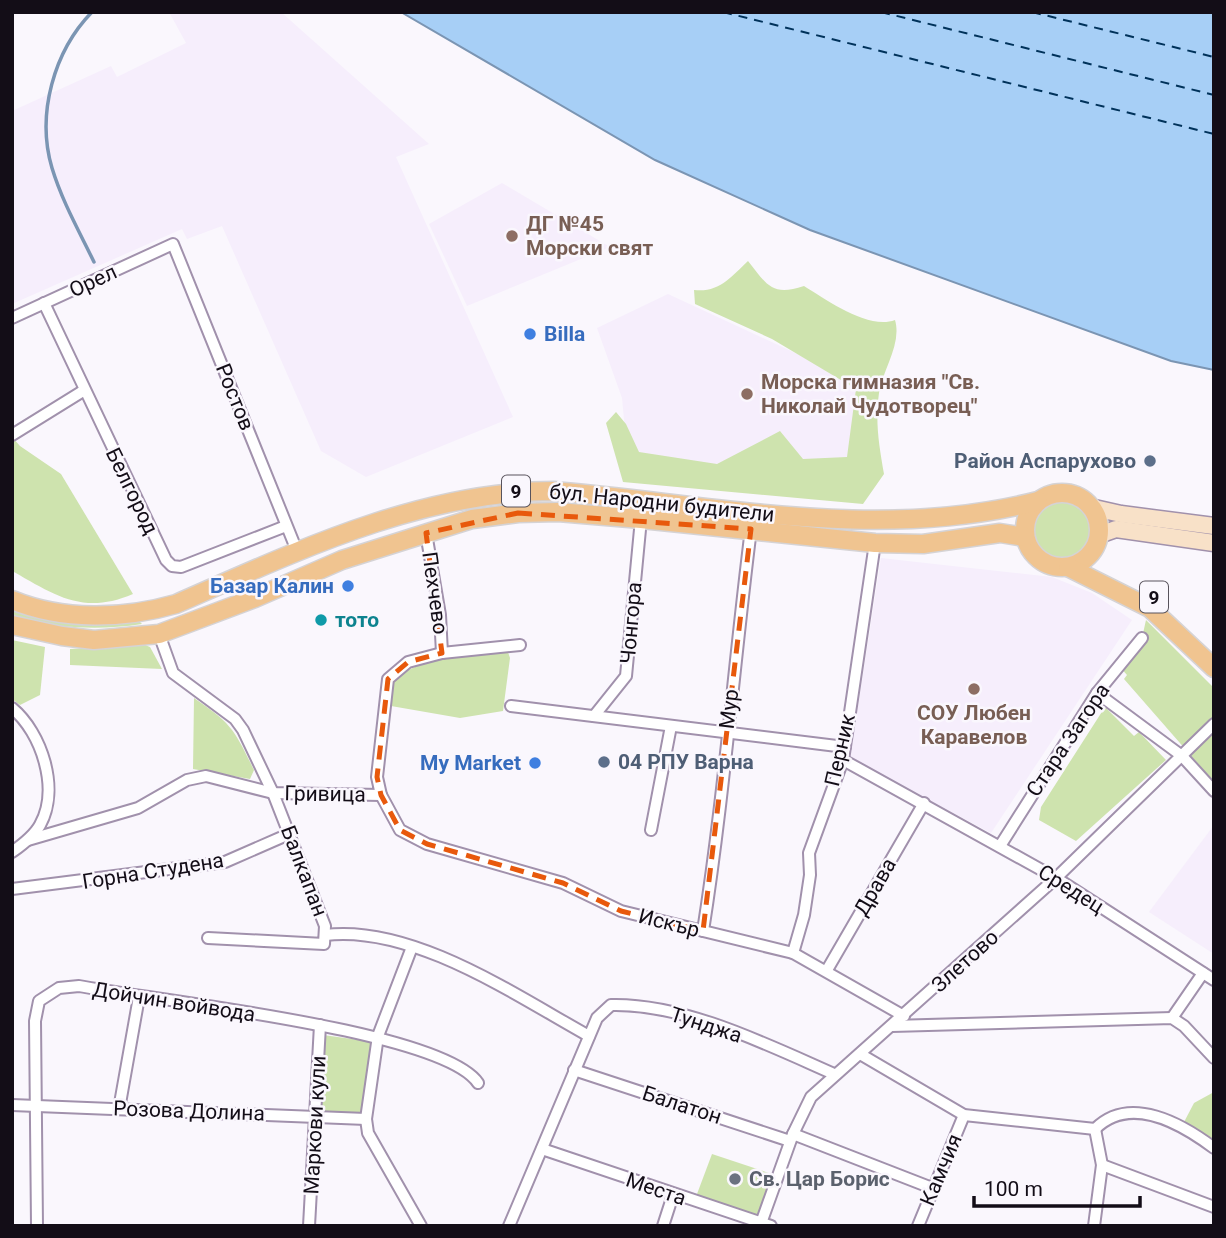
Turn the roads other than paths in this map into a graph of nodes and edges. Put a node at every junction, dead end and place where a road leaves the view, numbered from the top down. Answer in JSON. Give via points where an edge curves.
{"nodes":[{"id":1,"x":173,"y":244,"type":"joint"},
{"id":2,"x":44,"y":303,"type":"junction"},
{"id":3,"x":12,"y":318,"type":"edge"},
{"id":4,"x":83,"y":391,"type":"junction"},
{"id":5,"x":12,"y":435,"type":"edge"},
{"id":6,"x":1038,"y":501,"type":"junction"},
{"id":7,"x":1090,"y":507,"type":"junction"},
{"id":8,"x":641,"y":519,"type":"junction"},
{"id":9,"x":286,"y":526,"type":"junction"},
{"id":10,"x":1214,"y":526,"type":"edge"},
{"id":11,"x":751,"y":529,"type":"junction"},
{"id":12,"x":426,"y":533,"type":"junction"},
{"id":13,"x":1099,"y":535,"type":"junction"},
{"id":14,"x":1025,"y":537,"type":"junction"},
{"id":15,"x":875,"y":543,"type":"junction"},
{"id":16,"x":1214,"y":543,"type":"edge"},
{"id":17,"x":297,"y":551,"type":"junction"},
{"id":18,"x":1091,"y":553,"type":"junction"},
{"id":19,"x":1068,"y":567,"type":"junction"},
{"id":20,"x":12,"y":600,"type":"edge"},
{"id":21,"x":12,"y":625,"type":"edge"},
{"id":22,"x":159,"y":634,"type":"junction"},
{"id":23,"x":1142,"y":638,"type":"dead end"},
{"id":24,"x":520,"y":645,"type":"dead end"},
{"id":25,"x":1214,"y":651,"type":"edge"},
{"id":26,"x":442,"y":653,"type":"junction"},
{"id":27,"x":1214,"y":668,"type":"edge"},
{"id":28,"x":1097,"y":693,"type":"junction"},
{"id":29,"x":511,"y":706,"type":"dead end"},
{"id":30,"x":12,"y":708,"type":"edge"},
{"id":31,"x":594,"y":716,"type":"junction"},
{"id":32,"x":1214,"y":724,"type":"edge"},
{"id":33,"x":671,"y":726,"type":"junction"},
{"id":34,"x":726,"y":733,"type":"junction"},
{"id":35,"x":845,"y":747,"type":"junction"},
{"id":36,"x":1182,"y":756,"type":"junction"},
{"id":37,"x":843,"y":760,"type":"junction"},
{"id":38,"x":1214,"y":791,"type":"edge"},
{"id":39,"x":273,"y":793,"type":"junction"},
{"id":40,"x":381,"y":795,"type":"junction"},
{"id":41,"x":924,"y":803,"type":"junction"},
{"id":42,"x":651,"y":830,"type":"dead end"},
{"id":43,"x":289,"y":834,"type":"junction"},
{"id":44,"x":27,"y":840,"type":"junction"},
{"id":45,"x":1000,"y":846,"type":"junction"},
{"id":46,"x":12,"y":852,"type":"edge"},
{"id":47,"x":1056,"y":878,"type":"junction"},
{"id":48,"x":12,"y":889,"type":"edge"},
{"id":49,"x":704,"y":931,"type":"junction"},
{"id":50,"x":208,"y":938,"type":"dead end"},
{"id":51,"x":324,"y":939,"type":"junction"},
{"id":52,"x":412,"y":947,"type":"junction"},
{"id":53,"x":793,"y":953,"type":"junction"},
{"id":54,"x":827,"y":970,"type":"junction"},
{"id":55,"x":1203,"y":973,"type":"junction"},
{"id":56,"x":1214,"y":980,"type":"edge"},
{"id":57,"x":139,"y":998,"type":"junction"},
{"id":58,"x":904,"y":1016,"type":"junction"},
{"id":59,"x":1172,"y":1018,"type":"junction"},
{"id":60,"x":320,"y":1024,"type":"junction"},
{"id":61,"x":892,"y":1026,"type":"junction"},
{"id":62,"x":378,"y":1036,"type":"junction"},
{"id":63,"x":589,"y":1036,"type":"junction"},
{"id":64,"x":860,"y":1054,"type":"junction"},
{"id":65,"x":1214,"y":1058,"type":"edge"},
{"id":66,"x":573,"y":1070,"type":"junction"},
{"id":67,"x":834,"y":1074,"type":"junction"},
{"id":68,"x":478,"y":1083,"type":"dead end"},
{"id":69,"x":12,"y":1105,"type":"edge"},
{"id":70,"x":36,"y":1106,"type":"junction"},
{"id":71,"x":119,"y":1109,"type":"junction"},
{"id":72,"x":964,"y":1115,"type":"junction"},
{"id":73,"x":316,"y":1116,"type":"junction"},
{"id":74,"x":366,"y":1119,"type":"junction"},
{"id":75,"x":1095,"y":1129,"type":"junction"},
{"id":76,"x":792,"y":1137,"type":"junction"},
{"id":77,"x":1214,"y":1148,"type":"edge"},
{"id":78,"x":542,"y":1149,"type":"junction"},
{"id":79,"x":1102,"y":1166,"type":"junction"},
{"id":80,"x":932,"y":1188,"type":"junction"},
{"id":81,"x":673,"y":1195,"type":"junction"},
{"id":82,"x":1214,"y":1206,"type":"edge"},
{"id":83,"x":764,"y":1225,"type":"edge"},
{"id":84,"x":37,"y":1226,"type":"edge"},
{"id":85,"x":309,"y":1226,"type":"edge"},
{"id":86,"x":421,"y":1226,"type":"edge"},
{"id":87,"x":509,"y":1226,"type":"edge"},
{"id":88,"x":663,"y":1226,"type":"edge"},
{"id":89,"x":918,"y":1226,"type":"edge"},
{"id":90,"x":1094,"y":1226,"type":"edge"}],
"edges":[{"from":1,"to":2,"type":"street","name":"Орел"},
{"from":1,"to":9,"type":"street","name":"Ростов"},
{"from":2,"to":3,"type":"street","name":"Орел"},
{"from":2,"to":4,"type":"street","name":"Белгород"},
{"from":4,"to":5,"type":"street"},
{"from":4,"to":9,"type":"street","name":"Белгород","via":[[172,566],[181,567]]},
{"from":6,"to":7,"type":"main road","number":"9","via":[[1067,494]]},
{"from":6,"to":14,"type":"main road","via":[[1027,517]]},
{"from":6,"to":17,"type":"main road","name":"бул. Народни будители","number":"9","via":[[925,521],[867,523],[554,491],[513,491],[437,506]]},
{"from":7,"to":10,"type":"main road"},
{"from":7,"to":13,"type":"main road"},
{"from":8,"to":11,"type":"main road","name":"бул. Народни будители","number":"9"},
{"from":8,"to":12,"type":"main road","name":"бул. Народни будители","number":"9","via":[[518,513],[472,519]]},
{"from":8,"to":31,"type":"street","name":"Чонгора","via":[[625,676]]},
{"from":9,"to":17,"type":"street","name":"Ростов"},
{"from":11,"to":15,"type":"main road","name":"бул. Народни будители","number":"9"},
{"from":11,"to":34,"type":"street","name":"Мур"},
{"from":12,"to":22,"type":"main road","name":"бул. Народни будители","number":"9","via":[[342,560]]},
{"from":12,"to":26,"type":"street","name":"Пехчево"},
{"from":13,"to":16,"type":"main road","via":[[1116,529]]},
{"from":13,"to":18,"type":"main road"},
{"from":14,"to":15,"type":"main road","name":"бул. Народни будители","number":"9","via":[[1000,533],[923,544]]},
{"from":14,"to":19,"type":"main road","number":"9","via":[[1040,561]]},
{"from":15,"to":35,"type":"street","name":"Перник"},
{"from":17,"to":20,"type":"main road","name":"бул. Народни будители","number":"9","via":[[176,604],[149,611],[85,615]]},
{"from":18,"to":19,"type":"main road"},
{"from":18,"to":25,"type":"main road","number":"9","via":[[1100,570],[1166,604]]},
{"from":19,"to":27,"type":"main road","number":"9","via":[[1150,608]]},
{"from":21,"to":22,"type":"main road","name":"бул. Народни будители","number":"9","via":[[94,640]]},
{"from":22,"to":39,"type":"street","name":"Балкапан","via":[[173,673],[235,719]]},
{"from":23,"to":28,"type":"street","name":"Стара Загора"},
{"from":24,"to":26,"type":"street","name":"Гривица"},
{"from":26,"to":40,"type":"street","name":"Гривица","via":[[408,662],[388,679],[377,777]]},
{"from":28,"to":36,"type":"street"},
{"from":28,"to":45,"type":"street","name":"Стара Загора"},
{"from":29,"to":31,"type":"street"},
{"from":30,"to":44,"type":"street","via":[[38,744],[46,772],[46,809],[40,826]]},
{"from":31,"to":33,"type":"street"},
{"from":32,"to":36,"type":"street","name":"Злетово"},
{"from":33,"to":34,"type":"street"},
{"from":33,"to":42,"type":"street"},
{"from":34,"to":35,"type":"street"},
{"from":34,"to":49,"type":"street","name":"Мур"},
{"from":35,"to":37,"type":"street","name":"Перник"},
{"from":36,"to":38,"type":"street"},
{"from":36,"to":47,"type":"street","name":"Злетово"},
{"from":37,"to":41,"type":"street","name":"Средец"},
{"from":37,"to":53,"type":"street","name":"Перник","via":[[809,853],[804,915]]},
{"from":39,"to":40,"type":"street","name":"Гривица"},
{"from":39,"to":43,"type":"street","name":"Балкапан"},
{"from":39,"to":44,"type":"street","name":"Гривица","via":[[206,776],[187,780],[138,808]]},
{"from":40,"to":49,"type":"street","name":"Искър","via":[[400,830],[427,844],[563,883],[621,911]]},
{"from":41,"to":45,"type":"street","name":"Средец"},
{"from":41,"to":54,"type":"street","name":"Драва"},
{"from":43,"to":48,"type":"street","name":"Горна Студена","via":[[225,862]]},
{"from":43,"to":51,"type":"street","name":"Балкапан","via":[[325,926]]},
{"from":44,"to":46,"type":"street"},
{"from":45,"to":47,"type":"street","name":"Средец"},
{"from":47,"to":55,"type":"street","name":"Средец"},
{"from":47,"to":58,"type":"street","name":"Злетово"},
{"from":49,"to":53,"type":"street","name":"Искър"},
{"from":50,"to":51,"type":"street"},
{"from":51,"to":52,"type":"street","via":[[361,936]]},
{"from":52,"to":62,"type":"street"},
{"from":52,"to":63,"type":"street","via":[[463,966]]},
{"from":53,"to":54,"type":"street","name":"Искър"},
{"from":54,"to":58,"type":"street","name":"Искър"},
{"from":55,"to":56,"type":"street","name":"Средец"},
{"from":55,"to":59,"type":"street"},
{"from":57,"to":60,"type":"street","name":"Дойчин войвода"},
{"from":57,"to":70,"type":"street","name":"Дойчин войвода","via":[[68,986],[44,996],[37,1007]]},
{"from":57,"to":71,"type":"street"},
{"from":58,"to":61,"type":"street","name":"Злетово"},
{"from":59,"to":61,"type":"street"},
{"from":59,"to":65,"type":"street"},
{"from":60,"to":62,"type":"street"},
{"from":60,"to":73,"type":"street","name":"Маркови кули"},
{"from":61,"to":64,"type":"street","name":"Злетово"},
{"from":62,"to":68,"type":"street","via":[[444,1060],[472,1074]]},
{"from":62,"to":74,"type":"street"},
{"from":63,"to":66,"type":"street"},
{"from":63,"to":67,"type":"street","name":"Тунджа","via":[[597,1018],[611,1005],[648,1007],[761,1042]]},
{"from":64,"to":67,"type":"street","name":"Злетово"},
{"from":64,"to":72,"type":"street"},
{"from":66,"to":76,"type":"street","name":"Балатон"},
{"from":66,"to":78,"type":"street"},
{"from":67,"to":76,"type":"street","name":"Злетово","via":[[811,1097]]},
{"from":69,"to":70,"type":"street","name":"Розова Долина"},
{"from":70,"to":71,"type":"street","name":"Розова Долина"},
{"from":70,"to":84,"type":"street"},
{"from":71,"to":73,"type":"street","name":"Розова Долина"},
{"from":72,"to":75,"type":"street"},
{"from":72,"to":80,"type":"street","name":"Камчия"},
{"from":73,"to":74,"type":"street","name":"Розова Долина"},
{"from":73,"to":85,"type":"street","name":"Маркови кули"},
{"from":74,"to":86,"type":"street","via":[[368,1133]]},
{"from":75,"to":77,"type":"street","via":[[1116,1115],[1143,1114],[1172,1122]]},
{"from":75,"to":79,"type":"street"},
{"from":76,"to":80,"type":"street","name":"Балатон"},
{"from":76,"to":83,"type":"street","name":"Злетово"},
{"from":78,"to":81,"type":"street","name":"Места"},
{"from":78,"to":87,"type":"street"},
{"from":79,"to":82,"type":"street"},
{"from":79,"to":90,"type":"street"},
{"from":80,"to":89,"type":"street","name":"Камчия"},
{"from":81,"to":83,"type":"street","name":"Места"},
{"from":81,"to":88,"type":"street"}]}
